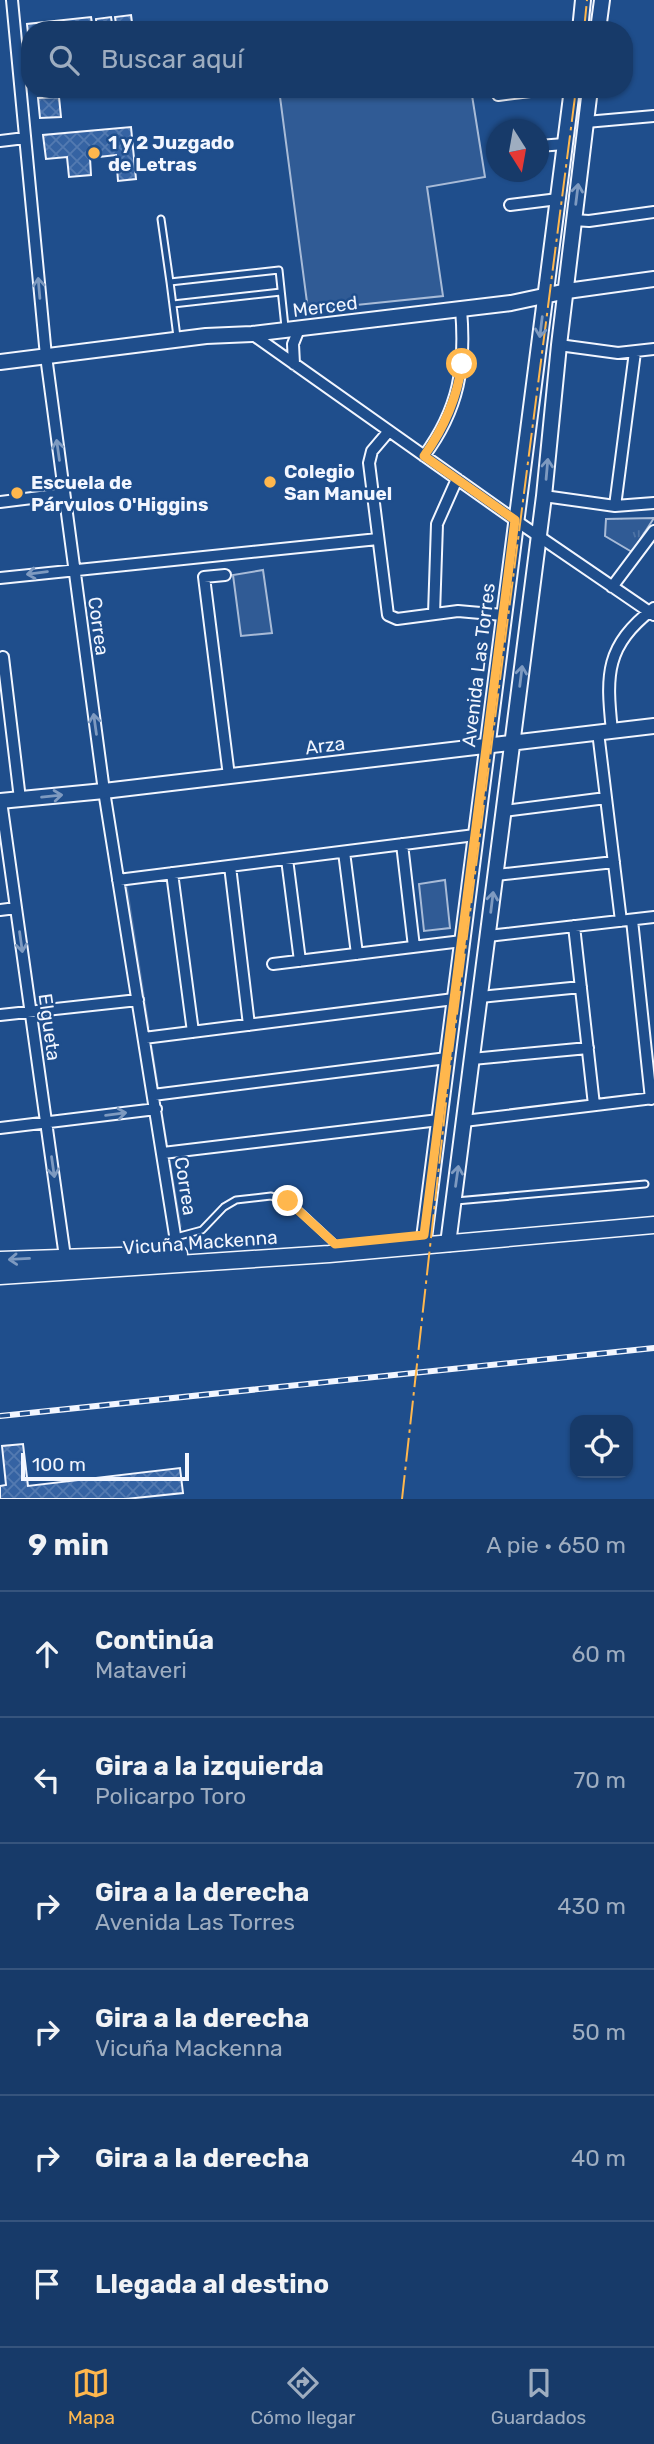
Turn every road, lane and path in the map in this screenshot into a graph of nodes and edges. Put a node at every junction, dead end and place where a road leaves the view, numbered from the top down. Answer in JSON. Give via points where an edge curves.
{"nodes":[{"id":1,"x":12,"y":0,"type":"edge"},
{"id":2,"x":583,"y":0,"type":"edge"},
{"id":3,"x":602,"y":0,"type":"edge"},
{"id":4,"x":580,"y":21,"type":"edge"},
{"id":5,"x":599,"y":21,"type":"edge"},
{"id":6,"x":21,"y":96,"type":"edge"},
{"id":7,"x":21,"y":98,"type":"edge"},
{"id":8,"x":571,"y":98,"type":"edge"},
{"id":9,"x":589,"y":98,"type":"edge"},
{"id":10,"x":654,"y":116,"type":"edge"},
{"id":11,"x":586,"y":122,"type":"junction"},
{"id":12,"x":25,"y":138,"type":"junction"},
{"id":13,"x":0,"y":141,"type":"edge"},
{"id":14,"x":565,"y":144,"type":"junction"},
{"id":15,"x":549,"y":145,"type":"edge"},
{"id":16,"x":558,"y":199,"type":"junction"},
{"id":17,"x":510,"y":205,"type":"dead end"},
{"id":18,"x":654,"y":212,"type":"edge"},
{"id":19,"x":162,"y":219,"type":"dead end"},
{"id":20,"x":573,"y":220,"type":"junction"},
{"id":21,"x":654,"y":279,"type":"edge"},
{"id":22,"x":170,"y":282,"type":"junction"},
{"id":23,"x":566,"y":291,"type":"junction"},
{"id":24,"x":281,"y":292,"type":"junction"},
{"id":25,"x":545,"y":296,"type":"junction"},
{"id":26,"x":173,"y":304,"type":"junction"},
{"id":27,"x":461,"y":309,"type":"junction"},
{"id":28,"x":292,"y":329,"type":"junction"},
{"id":29,"x":252,"y":334,"type":"junction"},
{"id":30,"x":178,"y":340,"type":"junction"},
{"id":31,"x":559,"y":345,"type":"junction"},
{"id":32,"x":654,"y":349,"type":"edge"},
{"id":33,"x":635,"y":352,"type":"junction"},
{"id":34,"x":46,"y":356,"type":"junction"},
{"id":35,"x":0,"y":362,"type":"edge"},
{"id":36,"x":294,"y":364,"type":"junction"},
{"id":37,"x":388,"y":431,"type":"junction"},
{"id":38,"x":424,"y":456,"type":"junction"},
{"id":39,"x":457,"y":479,"type":"junction"},
{"id":40,"x":64,"y":494,"type":"junction"},
{"id":41,"x":544,"y":496,"type":"junction"},
{"id":42,"x":0,"y":502,"type":"edge"},
{"id":43,"x":654,"y":503,"type":"edge"},
{"id":44,"x":615,"y":506,"type":"junction"},
{"id":45,"x":515,"y":520,"type":"junction"},
{"id":46,"x":654,"y":531,"type":"edge"},
{"id":47,"x":539,"y":537,"type":"junction"},
{"id":48,"x":378,"y":539,"type":"junction"},
{"id":49,"x":74,"y":569,"type":"junction"},
{"id":50,"x":225,"y":575,"type":"dead end"},
{"id":51,"x":0,"y":578,"type":"edge"},
{"id":52,"x":612,"y":587,"type":"junction"},
{"id":53,"x":652,"y":612,"type":"edge"},
{"id":54,"x":434,"y":614,"type":"junction"},
{"id":55,"x":503,"y":615,"type":"junction"},
{"id":56,"x":3,"y":657,"type":"dead end"},
{"id":57,"x":654,"y":726,"type":"edge"},
{"id":58,"x":605,"y":731,"type":"junction"},
{"id":59,"x":513,"y":742,"type":"junction"},
{"id":60,"x":487,"y":745,"type":"junction"},
{"id":61,"x":229,"y":776,"type":"junction"},
{"id":62,"x":104,"y":791,"type":"junction"},
{"id":63,"x":606,"y":798,"type":"junction"},
{"id":64,"x":20,"y":800,"type":"junction"},
{"id":65,"x":0,"y":801,"type":"edge"},
{"id":66,"x":504,"y":811,"type":"junction"},
{"id":67,"x":475,"y":835,"type":"junction"},
{"id":68,"x":402,"y":844,"type":"junction"},
{"id":69,"x":344,"y":852,"type":"junction"},
{"id":70,"x":287,"y":859,"type":"junction"},
{"id":71,"x":614,"y":862,"type":"junction"},
{"id":72,"x":230,"y":866,"type":"junction"},
{"id":73,"x":173,"y":873,"type":"junction"},
{"id":74,"x":496,"y":875,"type":"junction"},
{"id":75,"x":118,"y":880,"type":"junction"},
{"id":76,"x":16,"y":908,"type":"junction"},
{"id":77,"x":0,"y":910,"type":"edge"},
{"id":78,"x":654,"y":917,"type":"edge"},
{"id":79,"x":627,"y":920,"type":"junction"},
{"id":80,"x":574,"y":926,"type":"junction"},
{"id":81,"x":488,"y":936,"type":"junction"},
{"id":82,"x":462,"y":941,"type":"junction"},
{"id":83,"x":414,"y":947,"type":"junction"},
{"id":84,"x":357,"y":954,"type":"junction"},
{"id":85,"x":300,"y":961,"type":"junction"},
{"id":86,"x":273,"y":964,"type":"dead end"},
{"id":87,"x":581,"y":987,"type":"junction"},
{"id":88,"x":480,"y":997,"type":"junction"},
{"id":89,"x":454,"y":999,"type":"junction"},
{"id":90,"x":138,"y":1000,"type":"junction"},
{"id":91,"x":31,"y":1012,"type":"junction"},
{"id":92,"x":0,"y":1015,"type":"edge"},
{"id":93,"x":248,"y":1025,"type":"junction"},
{"id":94,"x":193,"y":1032,"type":"junction"},
{"id":95,"x":144,"y":1038,"type":"junction"},
{"id":96,"x":587,"y":1048,"type":"junction"},
{"id":97,"x":447,"y":1058,"type":"junction"},
{"id":98,"x":472,"y":1059,"type":"junction"},
{"id":99,"x":153,"y":1095,"type":"junction"},
{"id":100,"x":653,"y":1098,"type":"edge"},
{"id":101,"x":594,"y":1105,"type":"junction"},
{"id":102,"x":156,"y":1109,"type":"junction"},
{"id":103,"x":439,"y":1120,"type":"junction"},
{"id":104,"x":464,"y":1121,"type":"junction"},
{"id":105,"x":47,"y":1123,"type":"junction"},
{"id":106,"x":0,"y":1129,"type":"edge"},
{"id":107,"x":163,"y":1153,"type":"junction"},
{"id":108,"x":645,"y":1184,"type":"dead end"},
{"id":109,"x":453,"y":1201,"type":"junction"},
{"id":110,"x":654,"y":1214,"type":"edge"},
{"id":111,"x":654,"y":1225,"type":"edge"},
{"id":112,"x":448,"y":1238,"type":"junction"},
{"id":113,"x":424,"y":1241,"type":"junction"},
{"id":114,"x":335,"y":1244,"type":"junction"},
{"id":115,"x":177,"y":1246,"type":"junction"},
{"id":116,"x":65,"y":1257,"type":"junction"},
{"id":117,"x":0,"y":1260,"type":"edge"},
{"id":118,"x":0,"y":1276,"type":"edge"}],
"edges":[{"from":1,"to":6,"type":"street","name":"Correa"},
{"from":2,"to":4,"type":"main road"},
{"from":3,"to":5,"type":"main road"},
{"from":7,"to":12,"type":"street","name":"Correa"},
{"from":8,"to":14,"type":"main road","name":"Avenida Las Torres"},
{"from":9,"to":11,"type":"main road"},
{"from":10,"to":11,"type":"street"},
{"from":20,"to":11,"type":"main road","one_way":true},
{"from":12,"to":13,"type":"street"},
{"from":34,"to":12,"type":"street","name":"Correa","one_way":true},
{"from":14,"to":15,"type":"street"},
{"from":14,"to":16,"type":"main road","name":"Avenida Las Torres"},
{"from":16,"to":17,"type":"street"},
{"from":16,"to":25,"type":"main road","name":"Avenida Las Torres"},
{"from":18,"to":20,"type":"street"},
{"from":19,"to":22,"type":"lane"},
{"from":20,"to":23,"type":"main road"},
{"from":21,"to":23,"type":"main road","name":"Merced"},
{"from":22,"to":24,"type":"lane","via":[[279,270]]},
{"from":22,"to":26,"type":"lane"},
{"from":23,"to":25,"type":"main road","name":"Merced"},
{"from":23,"to":31,"type":"main road"},
{"from":24,"to":26,"type":"lane"},
{"from":24,"to":28,"type":"lane"},
{"from":25,"to":27,"type":"main road","name":"Merced"},
{"from":25,"to":45,"type":"main road","name":"Avenida Las Torres","one_way":true},
{"from":26,"to":30,"type":"lane"},
{"from":27,"to":28,"type":"main road","name":"Merced"},
{"from":27,"to":38,"type":"street","via":[[463,353],[457,389]]},
{"from":28,"to":29,"type":"main road","name":"Merced"},
{"from":28,"to":36,"type":"street"},
{"from":29,"to":30,"type":"main road","name":"Merced"},
{"from":29,"to":36,"type":"street"},
{"from":30,"to":34,"type":"main road","name":"Merced"},
{"from":31,"to":33,"type":"street"},
{"from":41,"to":31,"type":"main road","one_way":true},
{"from":32,"to":33,"type":"street"},
{"from":33,"to":44,"type":"street"},
{"from":34,"to":35,"type":"main road","name":"Merced"},
{"from":40,"to":34,"type":"street","name":"Correa","one_way":true},
{"from":36,"to":37,"type":"street"},
{"from":37,"to":38,"type":"street"},
{"from":37,"to":48,"type":"street","via":[[372,451],[369,463]]},
{"from":38,"to":39,"type":"street"},
{"from":39,"to":45,"type":"street"},
{"from":39,"to":54,"type":"street","via":[[437,524]]},
{"from":40,"to":42,"type":"street"},
{"from":40,"to":49,"type":"street","name":"Correa"},
{"from":41,"to":44,"type":"street"},
{"from":41,"to":47,"type":"main road"},
{"from":43,"to":44,"type":"street"},
{"from":45,"to":47,"type":"street"},
{"from":45,"to":55,"type":"main road","name":"Avenida Las Torres"},
{"from":46,"to":52,"type":"street"},
{"from":47,"to":52,"type":"street"},
{"from":59,"to":47,"type":"main road","one_way":true},
{"from":48,"to":49,"type":"street"},
{"from":48,"to":54,"type":"street","via":[[388,615],[397,619]]},
{"from":49,"to":51,"type":"street","one_way":true},
{"from":62,"to":49,"type":"street","name":"Correa","one_way":true},
{"from":50,"to":61,"type":"street","via":[[204,577]]},
{"from":52,"to":53,"type":"street"},
{"from":53,"to":58,"type":"street","via":[[639,620],[611,663]]},
{"from":54,"to":55,"type":"street"},
{"from":55,"to":60,"type":"main road","name":"Avenida Las Torres"},
{"from":56,"to":64,"type":"street"},
{"from":57,"to":58,"type":"main road","name":"Arza"},
{"from":58,"to":59,"type":"main road","name":"Arza"},
{"from":58,"to":63,"type":"street"},
{"from":59,"to":60,"type":"main road","name":"Arza"},
{"from":59,"to":66,"type":"main road"},
{"from":60,"to":61,"type":"main road","name":"Arza"},
{"from":60,"to":67,"type":"main road","name":"Avenida Las Torres"},
{"from":61,"to":62,"type":"main road","name":"Arza"},
{"from":64,"to":62,"type":"main road","name":"Arza","one_way":true},
{"from":62,"to":75,"type":"street","name":"Correa"},
{"from":63,"to":66,"type":"street"},
{"from":63,"to":71,"type":"street"},
{"from":64,"to":65,"type":"main road","name":"Arza"},
{"from":65,"to":76,"type":"street","name":"Elgueta"},
{"from":66,"to":74,"type":"main road"},
{"from":67,"to":68,"type":"street"},
{"from":67,"to":82,"type":"main road","name":"Avenida Las Torres"},
{"from":68,"to":69,"type":"street"},
{"from":68,"to":83,"type":"street"},
{"from":69,"to":70,"type":"street"},
{"from":69,"to":84,"type":"street"},
{"from":70,"to":72,"type":"street"},
{"from":70,"to":85,"type":"street"},
{"from":71,"to":74,"type":"street"},
{"from":71,"to":79,"type":"street"},
{"from":72,"to":73,"type":"street"},
{"from":72,"to":93,"type":"street"},
{"from":73,"to":75,"type":"street"},
{"from":73,"to":94,"type":"street"},
{"from":81,"to":74,"type":"main road","one_way":true},
{"from":75,"to":90,"type":"street","name":"Correa"},
{"from":76,"to":77,"type":"street"},
{"from":76,"to":91,"type":"street","name":"Elgueta","one_way":true},
{"from":78,"to":79,"type":"street"},
{"from":79,"to":80,"type":"street"},
{"from":79,"to":100,"type":"street"},
{"from":80,"to":81,"type":"street"},
{"from":80,"to":87,"type":"street"},
{"from":81,"to":88,"type":"main road"},
{"from":82,"to":83,"type":"street"},
{"from":82,"to":89,"type":"main road","name":"Avenida Las Torres"},
{"from":83,"to":84,"type":"street"},
{"from":84,"to":85,"type":"street"},
{"from":85,"to":86,"type":"street"},
{"from":87,"to":88,"type":"street"},
{"from":87,"to":96,"type":"street"},
{"from":88,"to":98,"type":"main road"},
{"from":89,"to":93,"type":"street"},
{"from":89,"to":97,"type":"main road","name":"Avenida Las Torres"},
{"from":90,"to":91,"type":"street"},
{"from":90,"to":95,"type":"street","name":"Correa"},
{"from":91,"to":92,"type":"street"},
{"from":91,"to":105,"type":"street","name":"Elgueta"},
{"from":93,"to":94,"type":"street"},
{"from":94,"to":95,"type":"street"},
{"from":95,"to":99,"type":"street","name":"Correa"},
{"from":96,"to":98,"type":"street"},
{"from":96,"to":101,"type":"street"},
{"from":97,"to":99,"type":"street"},
{"from":97,"to":103,"type":"main road","name":"Avenida Las Torres"},
{"from":98,"to":104,"type":"main road"},
{"from":99,"to":102,"type":"street","name":"Correa"},
{"from":100,"to":101,"type":"street"},
{"from":101,"to":104,"type":"street"},
{"from":105,"to":102,"type":"street","one_way":true},
{"from":102,"to":107,"type":"street","name":"Correa"},
{"from":103,"to":107,"type":"street"},
{"from":103,"to":113,"type":"main road","name":"Avenida Las Torres"},
{"from":109,"to":104,"type":"main road","one_way":true},
{"from":105,"to":106,"type":"street"},
{"from":105,"to":116,"type":"street","name":"Elgueta","one_way":true},
{"from":107,"to":115,"type":"street","name":"Correa"},
{"from":108,"to":109,"type":"lane"},
{"from":109,"to":112,"type":"main road"},
{"from":110,"to":112,"type":"main road","name":"Vicuña Mackenna"},
{"from":111,"to":112,"type":"main road","name":"Vicuña Mackenna"},
{"from":112,"to":113,"type":"main road","name":"Vicuña Mackenna"},
{"from":113,"to":114,"type":"main road","name":"Vicuña Mackenna"},
{"from":113,"to":118,"type":"main road","name":"Vicuña Mackenna","via":[[329,1254]]},
{"from":114,"to":115,"type":"main road","name":"Vicuña Mackenna"},
{"from":114,"to":115,"type":"lane","via":[[288,1201],[271,1196],[236,1200]]},
{"from":115,"to":116,"type":"main road","name":"Vicuña Mackenna"},
{"from":116,"to":117,"type":"main road","name":"Vicuña Mackenna","one_way":true}]}
